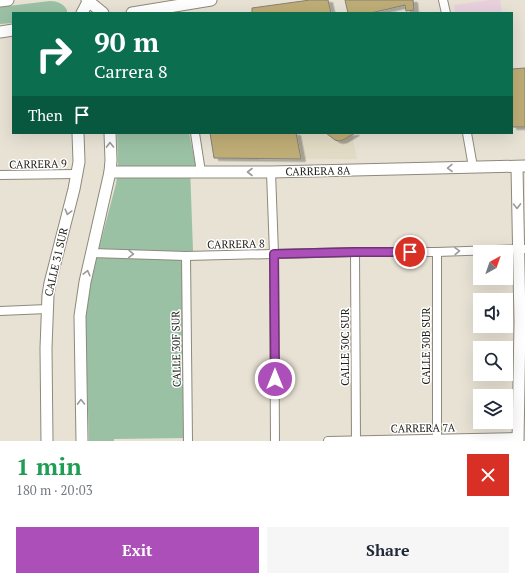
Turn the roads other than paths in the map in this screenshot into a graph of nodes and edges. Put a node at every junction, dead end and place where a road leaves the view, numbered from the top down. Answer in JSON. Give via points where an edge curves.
{"nodes":[{"id":1,"x":8,"y":0,"type":"edge"},
{"id":2,"x":88,"y":0,"type":"edge"},
{"id":3,"x":211,"y":0,"type":"edge"},
{"id":4,"x":443,"y":0,"type":"edge"},
{"id":5,"x":0,"y":1,"type":"edge"},
{"id":6,"x":173,"y":10,"type":"edge"},
{"id":7,"x":82,"y":12,"type":"edge"},
{"id":8,"x":102,"y":12,"type":"edge"},
{"id":9,"x":146,"y":12,"type":"edge"},
{"id":10,"x":446,"y":12,"type":"edge"},
{"id":11,"x":12,"y":30,"type":"edge"},
{"id":12,"x":0,"y":32,"type":"edge"},
{"id":13,"x":78,"y":134,"type":"edge"},
{"id":14,"x":110,"y":134,"type":"edge"},
{"id":15,"x":195,"y":134,"type":"edge"},
{"id":16,"x":467,"y":134,"type":"edge"},
{"id":17,"x":521,"y":166,"type":"edge"},
{"id":18,"x":473,"y":167,"type":"junction"},
{"id":19,"x":110,"y":172,"type":"junction"},
{"id":20,"x":201,"y":172,"type":"junction"},
{"id":21,"x":271,"y":172,"type":"junction"},
{"id":22,"x":77,"y":174,"type":"junction"},
{"id":23,"x":0,"y":175,"type":"edge"},
{"id":24,"x":522,"y":249,"type":"edge"},
{"id":25,"x":355,"y":252,"type":"junction"},
{"id":26,"x":437,"y":252,"type":"junction"},
{"id":27,"x":92,"y":253,"type":"junction"},
{"id":28,"x":274,"y":254,"type":"junction"},
{"id":29,"x":186,"y":256,"type":"junction"},
{"id":30,"x":47,"y":309,"type":"junction"},
{"id":31,"x":0,"y":311,"type":"edge"},
{"id":32,"x":522,"y":322,"type":"edge"},
{"id":33,"x":522,"y":393,"type":"edge"},
{"id":34,"x":518,"y":439,"type":"edge"},
{"id":35,"x":437,"y":440,"type":"edge"},
{"id":36,"x":47,"y":441,"type":"edge"},
{"id":37,"x":82,"y":441,"type":"edge"},
{"id":38,"x":188,"y":441,"type":"edge"},
{"id":39,"x":275,"y":441,"type":"edge"},
{"id":40,"x":328,"y":441,"type":"edge"},
{"id":41,"x":356,"y":441,"type":"edge"}],
"edges":[{"from":1,"to":5,"type":"street"},
{"from":2,"to":7,"type":"street"},
{"from":2,"to":8,"type":"street"},
{"from":3,"to":6,"type":"street"},
{"from":4,"to":10,"type":"street"},
{"from":6,"to":9,"type":"street"},
{"from":11,"to":12,"type":"street"},
{"from":13,"to":22,"type":"street","name":"CALLE 31 SUR"},
{"from":19,"to":14,"type":"street","one_way":true},
{"from":15,"to":20,"type":"street"},
{"from":16,"to":18,"type":"street"},
{"from":17,"to":18,"type":"street","name":"CARRERA 8A"},
{"from":17,"to":24,"type":"street","one_way":true},
{"from":18,"to":21,"type":"street","name":"CARRERA 8A","one_way":true},
{"from":19,"to":20,"type":"street","name":"CARRERA 8A"},
{"from":19,"to":27,"type":"street"},
{"from":21,"to":20,"type":"street","name":"CARRERA 8A","one_way":true},
{"from":21,"to":28,"type":"street"},
{"from":22,"to":23,"type":"street","name":"CARRERA 9"},
{"from":22,"to":30,"type":"street","name":"CALLE 31 SUR","one_way":true,"via":[[50,283]]},
{"from":26,"to":24,"type":"street","name":"CARRERA 8","one_way":true},
{"from":24,"to":32,"type":"street"},
{"from":25,"to":26,"type":"street","name":"CARRERA 8"},
{"from":25,"to":28,"type":"street","name":"CARRERA 8"},
{"from":25,"to":41,"type":"street","name":"CALLE 30C SUR"},
{"from":26,"to":35,"type":"street","name":"CALLE 30B SUR"},
{"from":27,"to":29,"type":"street","name":"CARRERA 8","one_way":true},
{"from":37,"to":27,"type":"street","one_way":true,"via":[[80,316]]},
{"from":28,"to":29,"type":"street","name":"CARRERA 8"},
{"from":28,"to":39,"type":"street"},
{"from":29,"to":38,"type":"street","name":"CALLE 30F SUR"},
{"from":30,"to":31,"type":"street"},
{"from":30,"to":36,"type":"street","name":"CALLE 31 SUR"},
{"from":32,"to":33,"type":"street"},
{"from":33,"to":34,"type":"street"},
{"from":34,"to":35,"type":"street","name":"CARRERA 7A"},
{"from":35,"to":41,"type":"street","name":"CARRERA 7A"},
{"from":40,"to":41,"type":"street","name":"CARRERA 7A"}]}
